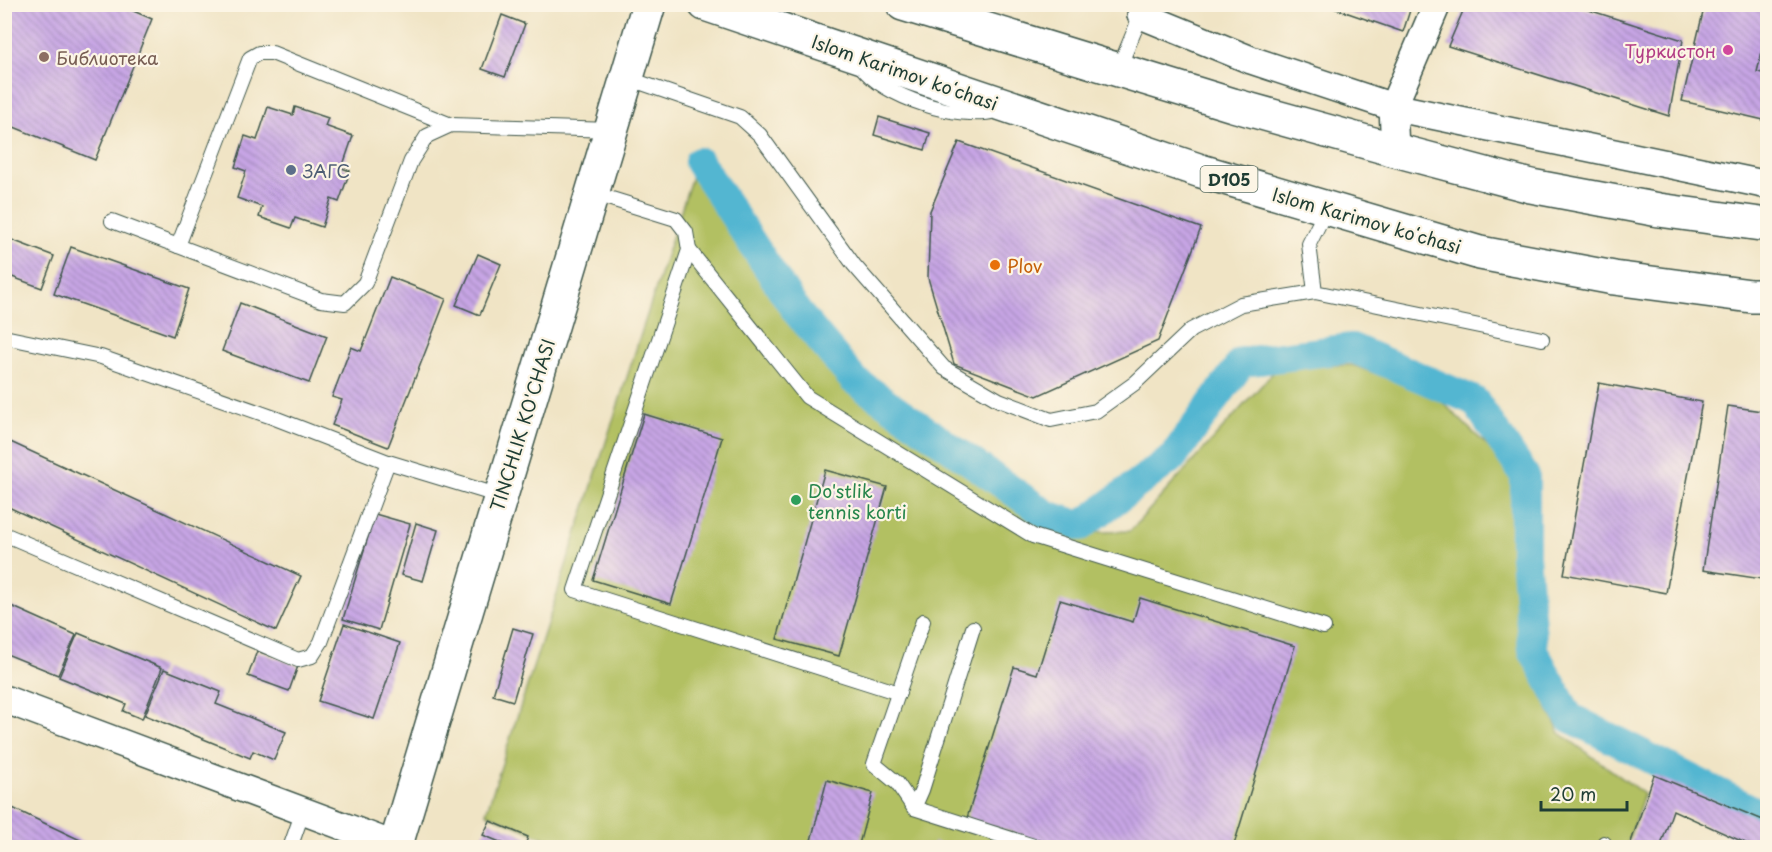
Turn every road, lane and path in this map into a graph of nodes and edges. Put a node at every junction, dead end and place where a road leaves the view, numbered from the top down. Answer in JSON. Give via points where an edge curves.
{"nodes":[{"id":1,"x":649,"y":4,"type":"edge"},
{"id":2,"x":705,"y":4,"type":"edge"},
{"id":3,"x":903,"y":4,"type":"edge"},
{"id":4,"x":1437,"y":4,"type":"edge"},
{"id":5,"x":1141,"y":15,"type":"joint"},
{"id":6,"x":1118,"y":69,"type":"junction"},
{"id":7,"x":627,"y":78,"type":"junction"},
{"id":8,"x":1393,"y":107,"type":"junction"},
{"id":9,"x":451,"y":125,"type":"junction"},
{"id":10,"x":611,"y":130,"type":"junction"},
{"id":11,"x":1395,"y":150,"type":"junction"},
{"id":12,"x":1767,"y":185,"type":"edge"},
{"id":13,"x":592,"y":193,"type":"junction"},
{"id":14,"x":1327,"y":208,"type":"junction"},
{"id":15,"x":111,"y":221,"type":"dead end"},
{"id":16,"x":1767,"y":225,"type":"edge"},
{"id":17,"x":178,"y":246,"type":"junction"},
{"id":18,"x":689,"y":250,"type":"junction"},
{"id":19,"x":1315,"y":292,"type":"junction"},
{"id":20,"x":1767,"y":296,"type":"edge"},
{"id":21,"x":4,"y":337,"type":"edge"},
{"id":22,"x":1542,"y":339,"type":"dead end"},
{"id":23,"x":388,"y":462,"type":"junction"},
{"id":24,"x":500,"y":496,"type":"junction"},
{"id":25,"x":4,"y":534,"type":"edge"},
{"id":26,"x":923,"y":621,"type":"dead end"},
{"id":27,"x":1324,"y":627,"type":"dead end"},
{"id":28,"x":973,"y":628,"type":"dead end"},
{"id":29,"x":899,"y":693,"type":"junction"},
{"id":30,"x":4,"y":699,"type":"edge"},
{"id":31,"x":914,"y":808,"type":"junction"},
{"id":32,"x":303,"y":811,"type":"junction"},
{"id":33,"x":397,"y":847,"type":"edge"},
{"id":34,"x":290,"y":848,"type":"edge"},
{"id":35,"x":1040,"y":848,"type":"edge"}],
"edges":[{"from":1,"to":7,"type":"main road","name":"TINCHLIK KO'CHASI"},
{"from":2,"to":14,"type":"main road","name":"Islom Karimov koʻchasi","number":"D105","via":[[1201,171]]},
{"from":3,"to":6,"type":"main road"},
{"from":4,"to":8,"type":"street"},
{"from":5,"to":6,"type":"lane"},
{"from":5,"to":8,"type":"street","via":[[1251,60]]},
{"from":6,"to":11,"type":"main road"},
{"from":7,"to":10,"type":"main road","name":"TINCHLIK KO'CHASI"},
{"from":7,"to":19,"type":"lane","via":[[740,117],[760,135],[854,266],[944,368],[999,400],[1051,420],[1096,411],[1135,383],[1191,330],[1241,304]]},
{"from":8,"to":11,"type":"street"},
{"from":8,"to":12,"type":"street"},
{"from":9,"to":10,"type":"lane"},
{"from":9,"to":17,"type":"lane","via":[[427,136],[411,161],[365,283],[345,303],[321,300]]},
{"from":9,"to":17,"type":"lane","via":[[272,53],[259,53],[250,58]]},
{"from":10,"to":13,"type":"main road","name":"TINCHLIK KO'CHASI"},
{"from":11,"to":16,"type":"main road","via":[[1531,186]]},
{"from":13,"to":18,"type":"lane","via":[[676,219],[686,232]]},
{"from":13,"to":24,"type":"main road","name":"TINCHLIK KO'CHASI"},
{"from":14,"to":19,"type":"lane","via":[[1310,244]]},
{"from":14,"to":20,"type":"main road","name":"Islom Karimov koʻchasi","number":"D105","via":[[1480,253],[1614,278]]},
{"from":15,"to":17,"type":"lane"},
{"from":18,"to":27,"type":"lane","via":[[807,397],[1033,536]]},
{"from":18,"to":29,"type":"lane","via":[[575,590]]},
{"from":19,"to":22,"type":"lane"},
{"from":21,"to":23,"type":"lane","via":[[101,357]]},
{"from":23,"to":24,"type":"lane"},
{"from":23,"to":25,"type":"lane","via":[[321,642],[312,656],[298,660]]},
{"from":24,"to":33,"type":"main road","name":"TINCHLIK KO'CHASI"},
{"from":26,"to":29,"type":"lane"},
{"from":28,"to":31,"type":"lane"},
{"from":29,"to":31,"type":"lane","via":[[874,764],[897,783]]},
{"from":30,"to":32,"type":"street"},
{"from":31,"to":35,"type":"lane"},
{"from":32,"to":33,"type":"street"},
{"from":32,"to":34,"type":"lane"}]}
